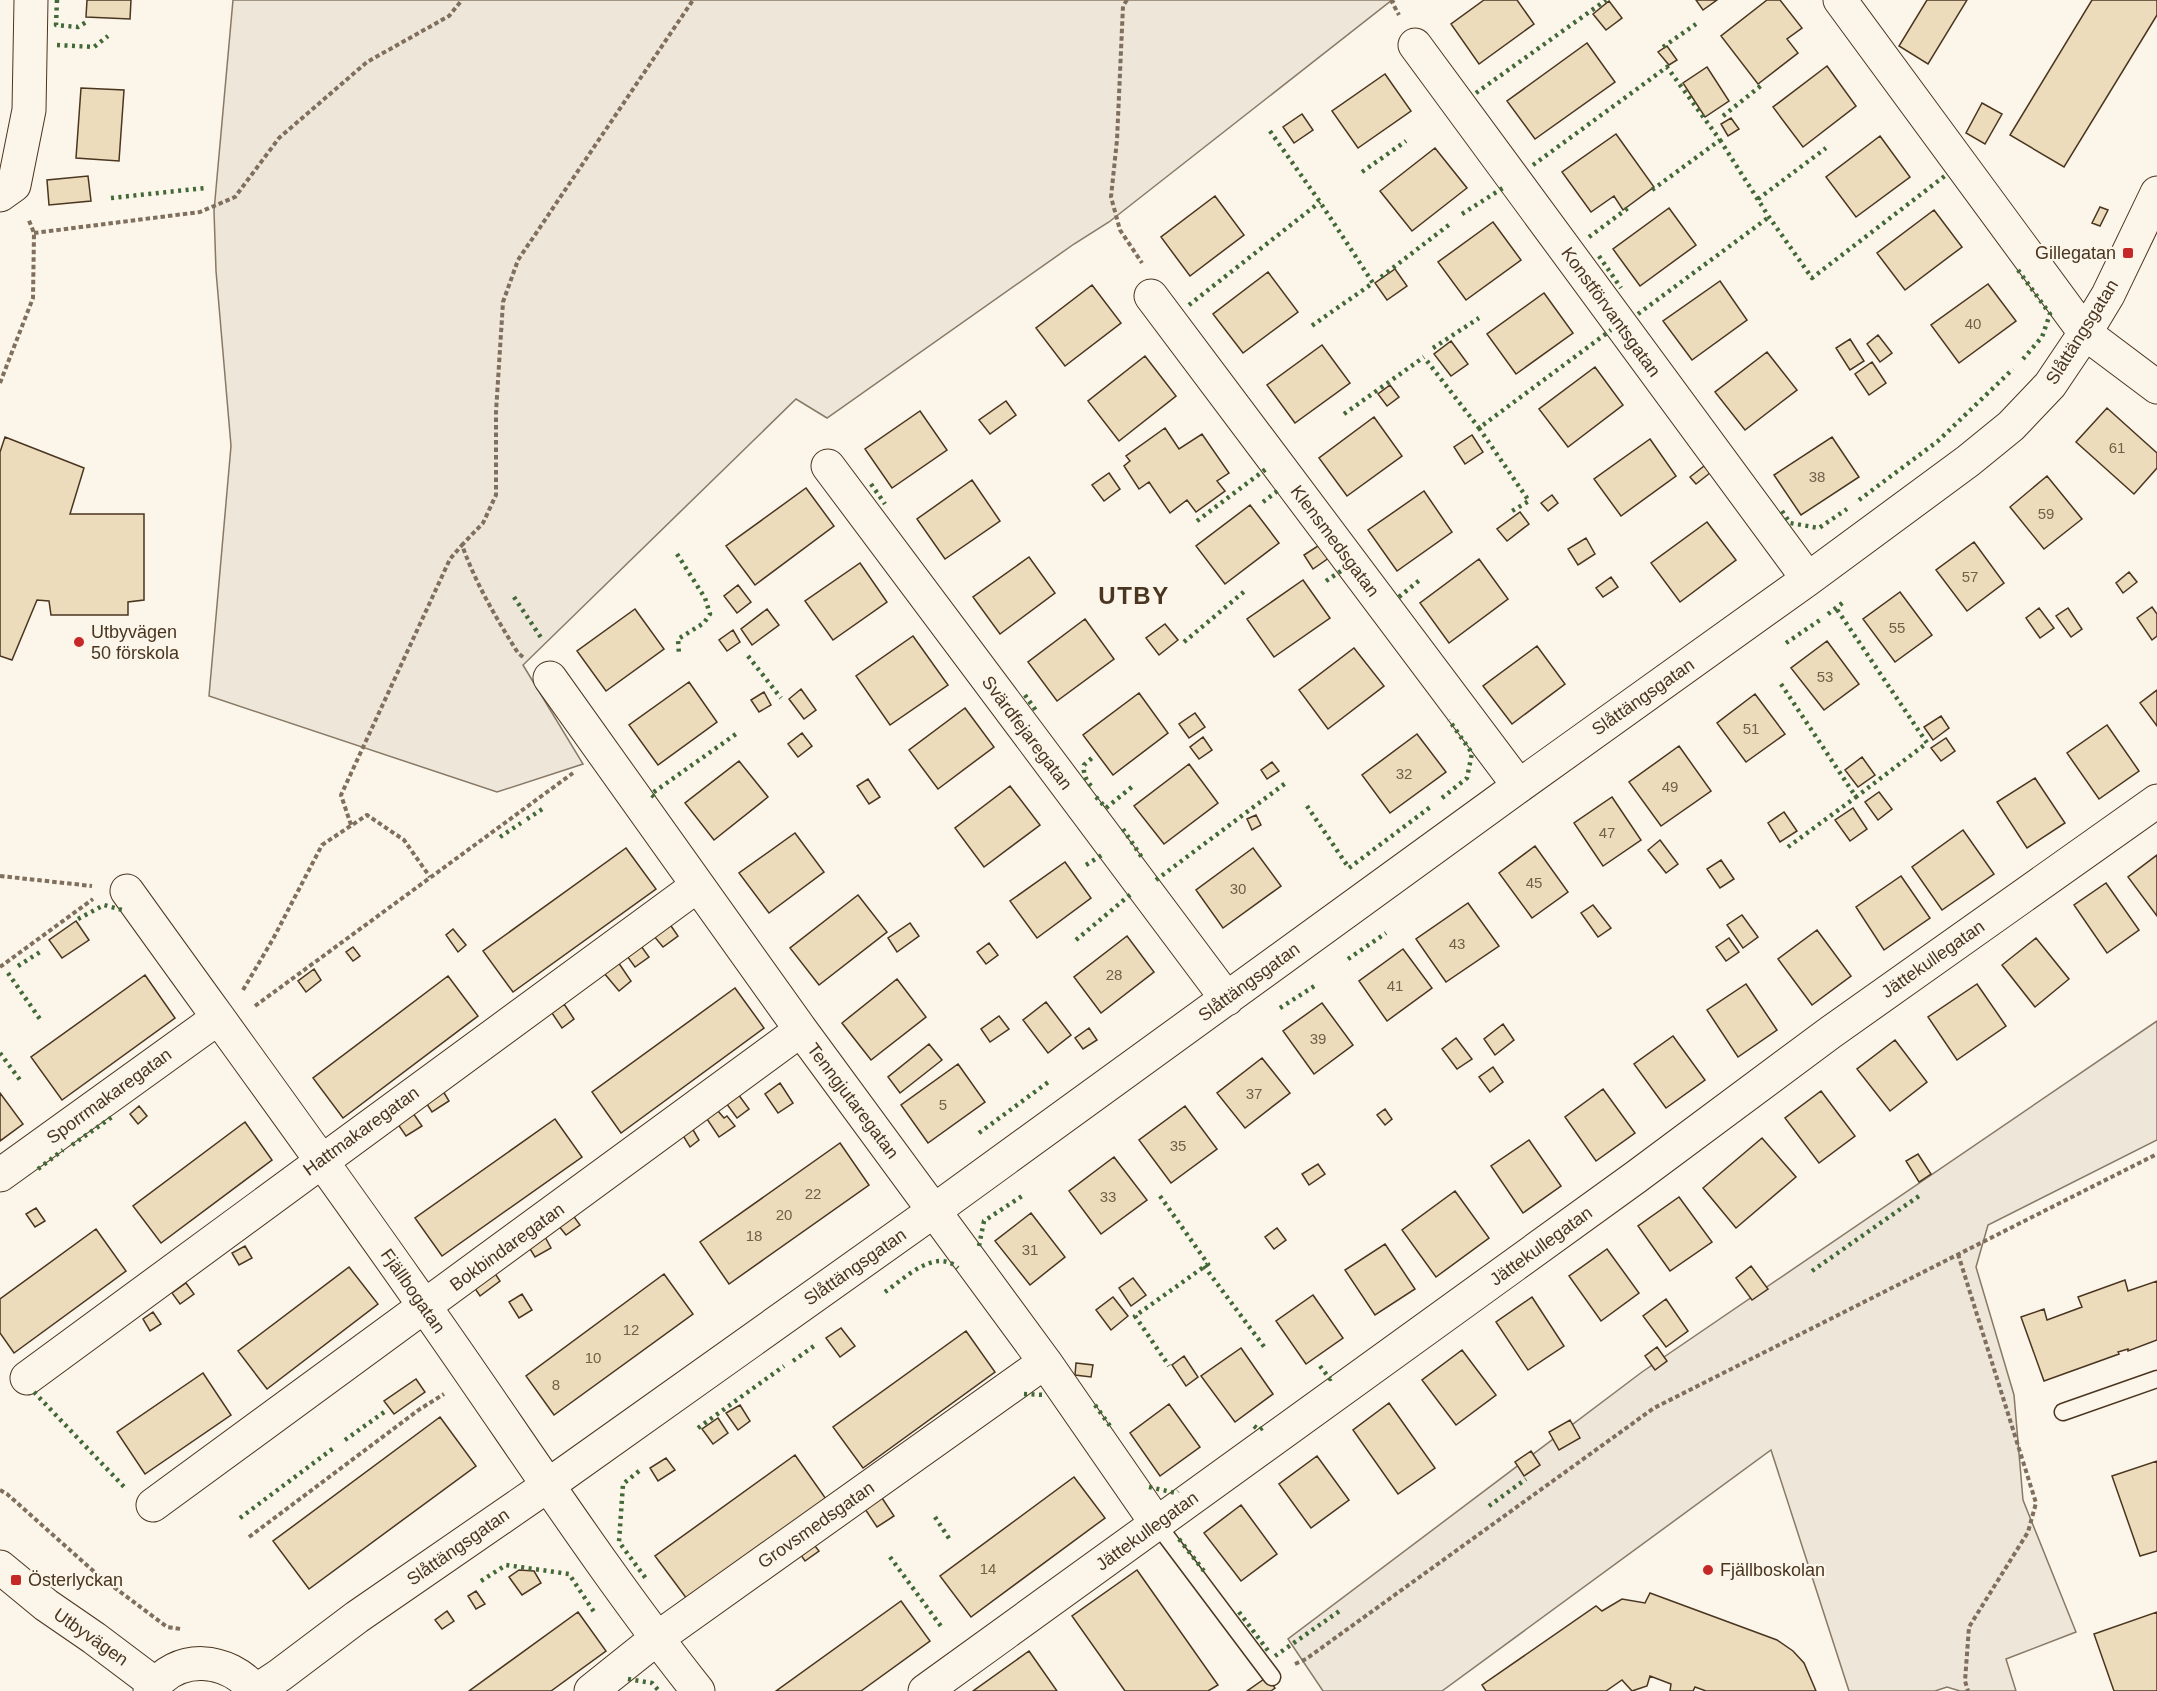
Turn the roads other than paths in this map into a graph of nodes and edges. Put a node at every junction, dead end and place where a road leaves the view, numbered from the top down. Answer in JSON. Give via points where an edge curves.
{"nodes":[{"id":1,"x":32,"y":0,"type":"edge"},
{"id":2,"x":1840,"y":0,"type":"edge"},
{"id":3,"x":1415,"y":45,"type":"dead end"},
{"id":4,"x":7,"y":190,"type":"edge"},
{"id":5,"x":2157,"y":193,"type":"edge"},
{"id":6,"x":1151,"y":296,"type":"road end"},
{"id":7,"x":2085,"y":333,"type":"junction"},
{"id":8,"x":2157,"y":387,"type":"edge"},
{"id":9,"x":828,"y":466,"type":"dead end"},
{"id":10,"x":1808,"y":579,"type":"junction"},
{"id":11,"x":550,"y":678,"type":"road end"},
{"id":12,"x":1519,"y":786,"type":"junction"},
{"id":13,"x":2157,"y":801,"type":"edge"},
{"id":14,"x":697,"y":886,"type":"junction"},
{"id":15,"x":119,"y":891,"type":"road end"},
{"id":16,"x":1227,"y":999,"type":"junction"},
{"id":17,"x":228,"y":1021,"type":"junction"},
{"id":18,"x":801,"y":1030,"type":"junction"},
{"id":19,"x":321,"y":1161,"type":"junction"},
{"id":20,"x":0,"y":1175,"type":"edge"},
{"id":21,"x":935,"y":1210,"type":"junction"},
{"id":22,"x":425,"y":1307,"type":"junction"},
{"id":23,"x":1045,"y":1362,"type":"junction"},
{"id":24,"x":27,"y":1378,"type":"dead end"},
{"id":25,"x":2157,"y":1379,"type":"edge"},
{"id":26,"x":2063,"y":1412,"type":"dead end"},
{"id":27,"x":547,"y":1486,"type":"junction"},
{"id":28,"x":153,"y":1505,"type":"dead end"},
{"id":29,"x":1157,"y":1524,"type":"junction"},
{"id":30,"x":0,"y":1567,"type":"edge"},
{"id":31,"x":656,"y":1639,"type":"junction"},
{"id":32,"x":1272,"y":1677,"type":"road end"},
{"id":33,"x":153,"y":1687,"type":"edge"},
{"id":34,"x":256,"y":1691,"type":"edge"},
{"id":35,"x":591,"y":1691,"type":"edge"},
{"id":36,"x":698,"y":1691,"type":"edge"},
{"id":37,"x":925,"y":1691,"type":"edge"}],
"edges":[{"from":1,"to":4,"type":"street","via":[[29,110]]},
{"from":2,"to":7,"type":"street"},
{"from":3,"to":10,"type":"street","name":"Konstförvantsgatan"},
{"from":5,"to":7,"type":"street","name":"Slåttängsgatan","via":[[2108,295]]},
{"from":6,"to":12,"type":"street","name":"Klensmedsgatan"},
{"from":7,"to":8,"type":"street"},
{"from":7,"to":10,"type":"street","name":"Slåttängsgatan","via":[[2050,385],[2011,426]]},
{"from":9,"to":16,"type":"street","name":"Svärdfejaregatan"},
{"from":10,"to":12,"type":"street","name":"Slåttängsgatan"},
{"from":11,"to":14,"type":"street","name":"Tenngjutaregatan"},
{"from":12,"to":16,"type":"street","name":"Slåttängsgatan"},
{"from":13,"to":29,"type":"street","name":"Jättekullegatan","via":[[1800,1054]]},
{"from":14,"to":18,"type":"street","name":"Tenngjutaregatan"},
{"from":14,"to":19,"type":"street","name":"Hattmakaregatan"},
{"from":15,"to":17,"type":"street","name":"Fjällbogatan"},
{"from":16,"to":21,"type":"street","name":"Slåttängsgatan"},
{"from":17,"to":19,"type":"street","name":"Fjällbogatan"},
{"from":17,"to":20,"type":"street","name":"Sporrmakaregatan"},
{"from":18,"to":21,"type":"street","name":"Tenngjutaregatan"},
{"from":18,"to":22,"type":"street","name":"Bokbindaregatan"},
{"from":19,"to":22,"type":"street","name":"Fjällbogatan"},
{"from":19,"to":24,"type":"street","name":"Hattmakaregatan"},
{"from":21,"to":23,"type":"street","name":"Tenngjutaregatan"},
{"from":21,"to":27,"type":"street","name":"Slåttängsgatan"},
{"from":22,"to":27,"type":"street","name":"Fjällbogatan"},
{"from":22,"to":28,"type":"street","name":"Bokbindaregatan"},
{"from":23,"to":29,"type":"street","name":"Tenngjutaregatan"},
{"from":23,"to":31,"type":"street","name":"Grovsmedsgatan"},
{"from":25,"to":26,"type":"lane"},
{"from":27,"to":31,"type":"street","name":"Fjällbogatan"},
{"from":27,"to":34,"type":"street","name":"Slåttängsgatan"},
{"from":29,"to":32,"type":"lane"},
{"from":29,"to":37,"type":"street","name":"Jättekullegatan"},
{"from":30,"to":33,"type":"street","name":"Utbyvägen"},
{"from":31,"to":35,"type":"street","name":"Grovsmedsgatan"},
{"from":31,"to":36,"type":"street","name":"Fjällbogatan"},
{"from":33,"to":34,"type":"street","name":"Utbyvägen","via":[[179,1668],[207,1664],[234,1672]]}]}
